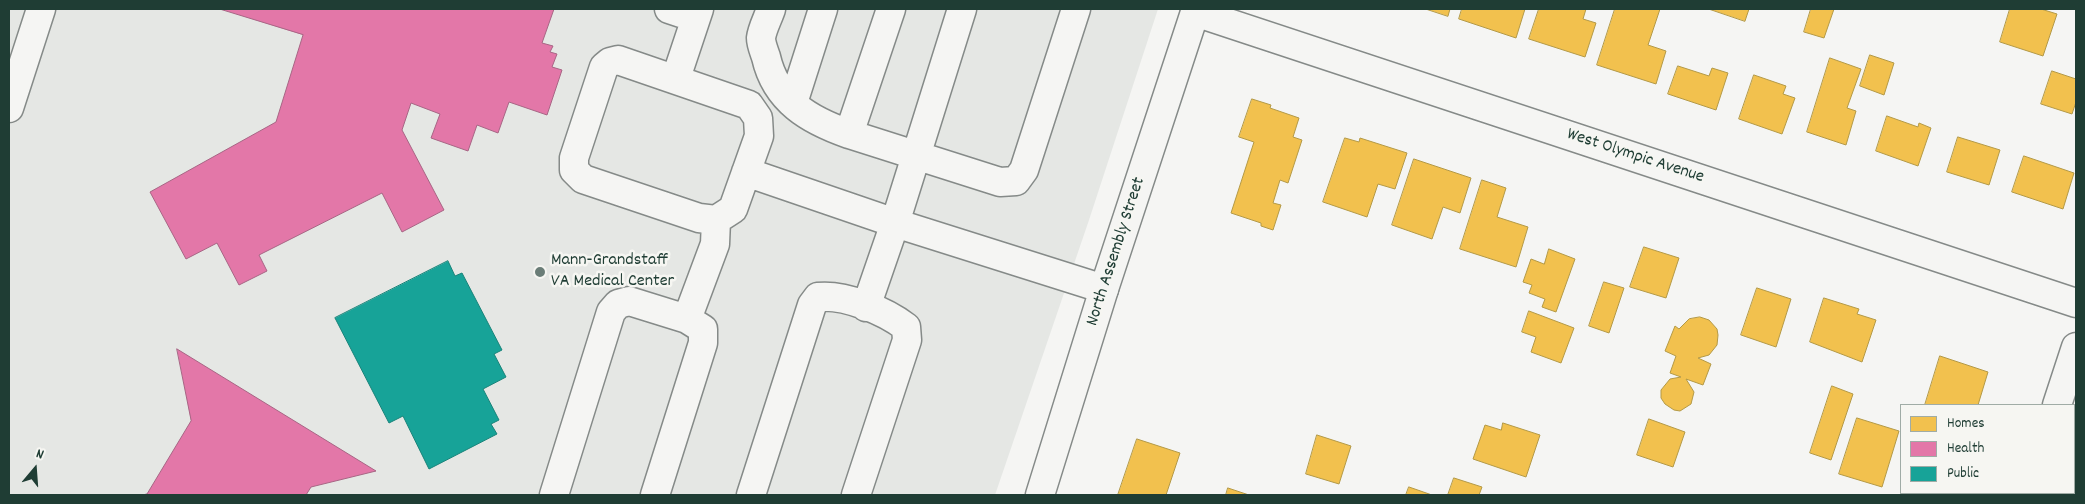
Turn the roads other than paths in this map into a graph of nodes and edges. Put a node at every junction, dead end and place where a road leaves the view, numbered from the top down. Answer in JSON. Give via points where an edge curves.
{"nodes":[{"id":1,"x":41,"y":9,"type":"edge"},
{"id":2,"x":669,"y":9,"type":"edge"},
{"id":3,"x":771,"y":9,"type":"edge"},
{"id":4,"x":823,"y":9,"type":"edge"},
{"id":5,"x":891,"y":9,"type":"edge"},
{"id":6,"x":962,"y":9,"type":"edge"},
{"id":7,"x":1076,"y":9,"type":"edge"},
{"id":8,"x":1195,"y":10,"type":"edge"},
{"id":9,"x":698,"y":13,"type":"edge"},
{"id":10,"x":676,"y":78,"type":"junction"},
{"id":11,"x":793,"y":104,"type":"junction"},
{"id":12,"x":9,"y":108,"type":"edge"},
{"id":13,"x":849,"y":134,"type":"junction"},
{"id":14,"x":916,"y":156,"type":"junction"},
{"id":15,"x":746,"y":172,"type":"junction"},
{"id":16,"x":716,"y":220,"type":"junction"},
{"id":17,"x":895,"y":223,"type":"junction"},
{"id":18,"x":1104,"y":289,"type":"junction"},
{"id":19,"x":2076,"y":303,"type":"edge"},
{"id":20,"x":866,"y":307,"type":"junction"},
{"id":21,"x":687,"y":319,"type":"junction"},
{"id":22,"x":2076,"y":347,"type":"edge"},
{"id":23,"x":2057,"y":404,"type":"edge"},
{"id":24,"x":554,"y":495,"type":"edge"},
{"id":25,"x":655,"y":495,"type":"edge"},
{"id":26,"x":751,"y":495,"type":"edge"},
{"id":27,"x":856,"y":495,"type":"edge"},
{"id":28,"x":1040,"y":495,"type":"edge"}],
"edges":[{"from":1,"to":12,"type":"street"},
{"from":2,"to":9,"type":"street"},
{"from":3,"to":11,"type":"street","via":[[761,38],[769,71]]},
{"from":4,"to":11,"type":"street"},
{"from":5,"to":13,"type":"street"},
{"from":6,"to":14,"type":"street"},
{"from":7,"to":14,"type":"street","via":[[1024,170],[1016,181],[1000,182]]},
{"from":8,"to":18,"type":"street","name":"North Assembly Street"},
{"from":8,"to":19,"type":"street","name":"West Olympic Avenue"},
{"from":9,"to":10,"type":"street"},
{"from":10,"to":15,"type":"street","via":[[749,105],[758,118],[759,136]]},
{"from":10,"to":16,"type":"street","via":[[618,60],[604,67],[574,158],[574,170],[583,178],[699,218]]},
{"from":11,"to":13,"type":"street","via":[[803,114],[825,126]]},
{"from":13,"to":14,"type":"street"},
{"from":14,"to":17,"type":"street"},
{"from":15,"to":16,"type":"street","via":[[734,209]]},
{"from":15,"to":17,"type":"street"},
{"from":16,"to":21,"type":"street","via":[[715,244]]},
{"from":17,"to":18,"type":"street"},
{"from":17,"to":20,"type":"street"},
{"from":18,"to":28,"type":"street","name":"North Assembly Street"},
{"from":20,"to":26,"type":"street","via":[[831,296],[818,297],[812,306]]},
{"from":20,"to":27,"type":"street","via":[[889,315],[906,327],[907,340]]},
{"from":21,"to":24,"type":"street","via":[[629,302],[618,304],[611,312]]},
{"from":21,"to":25,"type":"street","via":[[703,329],[703,342]]},
{"from":22,"to":23,"type":"street"}]}
